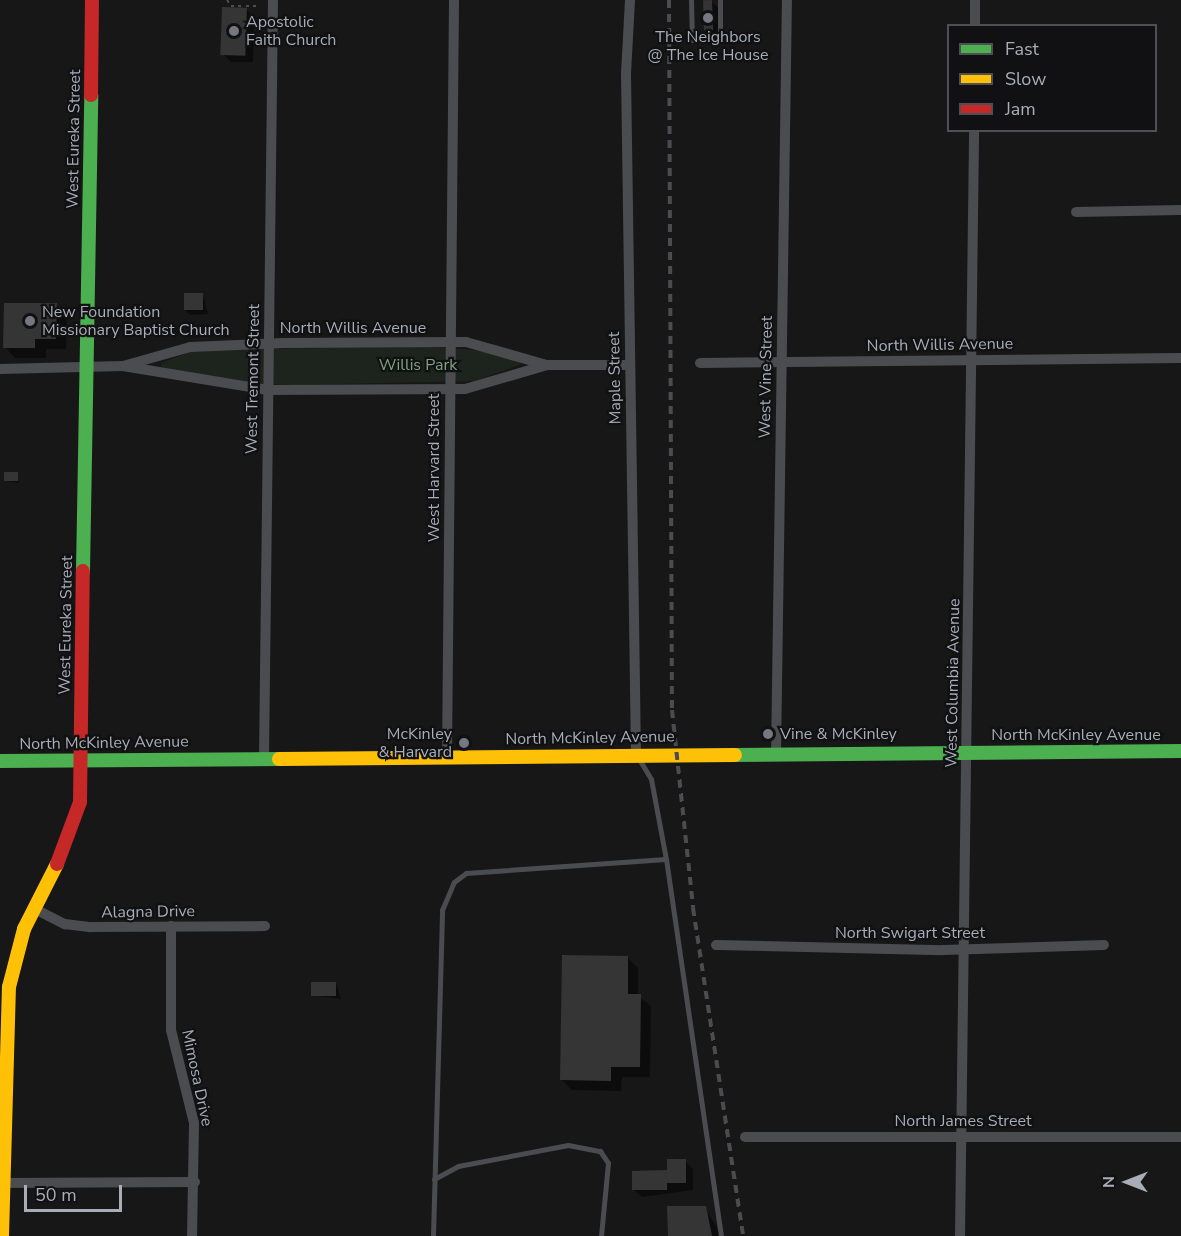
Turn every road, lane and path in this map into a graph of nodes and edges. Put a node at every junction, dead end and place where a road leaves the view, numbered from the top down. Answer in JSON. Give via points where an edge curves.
{"nodes":[{"id":1,"x":92,"y":0,"type":"edge"},
{"id":2,"x":227,"y":0,"type":"edge"},
{"id":3,"x":245,"y":0,"type":"edge"},
{"id":4,"x":273,"y":0,"type":"edge"},
{"id":5,"x":454,"y":0,"type":"edge"},
{"id":6,"x":630,"y":0,"type":"edge"},
{"id":7,"x":691,"y":0,"type":"edge"},
{"id":8,"x":720,"y":0,"type":"edge"},
{"id":9,"x":787,"y":0,"type":"edge"},
{"id":10,"x":975,"y":0,"type":"edge"},
{"id":11,"x":240,"y":6,"type":"junction"},
{"id":12,"x":257,"y":6,"type":"dead end"},
{"id":13,"x":975,"y":24,"type":"edge"},
{"id":14,"x":974,"y":132,"type":"edge"},
{"id":15,"x":1181,"y":210,"type":"edge"},
{"id":16,"x":1076,"y":212,"type":"dead end"},
{"id":17,"x":451,"y":342,"type":"junction"},
{"id":18,"x":269,"y":344,"type":"junction"},
{"id":19,"x":1181,"y":358,"type":"edge"},
{"id":20,"x":971,"y":359,"type":"junction"},
{"id":21,"x":782,"y":362,"type":"junction"},
{"id":22,"x":700,"y":363,"type":"dead end"},
{"id":23,"x":547,"y":364,"type":"junction"},
{"id":24,"x":630,"y":365,"type":"junction"},
{"id":25,"x":123,"y":366,"type":"junction"},
{"id":26,"x":87,"y":368,"type":"junction"},
{"id":27,"x":0,"y":369,"type":"edge"},
{"id":28,"x":450,"y":389,"type":"junction"},
{"id":29,"x":268,"y":390,"type":"junction"},
{"id":30,"x":1181,"y":751,"type":"edge"},
{"id":31,"x":967,"y":752,"type":"junction"},
{"id":32,"x":776,"y":754,"type":"junction"},
{"id":33,"x":636,"y":755,"type":"junction"},
{"id":34,"x":447,"y":756,"type":"junction"},
{"id":35,"x":264,"y":758,"type":"junction"},
{"id":36,"x":81,"y":759,"type":"junction"},
{"id":37,"x":0,"y":761,"type":"edge"},
{"id":38,"x":666,"y":859,"type":"junction"},
{"id":39,"x":34,"y":909,"type":"junction"},
{"id":40,"x":171,"y":926,"type":"junction"},
{"id":41,"x":265,"y":926,"type":"dead end"},
{"id":42,"x":716,"y":945,"type":"dead end"},
{"id":43,"x":1104,"y":945,"type":"dead end"},
{"id":44,"x":964,"y":948,"type":"junction"},
{"id":45,"x":962,"y":1136,"type":"junction"},
{"id":46,"x":745,"y":1137,"type":"dead end"},
{"id":47,"x":1181,"y":1137,"type":"edge"},
{"id":48,"x":434,"y":1179,"type":"junction"},
{"id":49,"x":195,"y":1182,"type":"junction"},
{"id":50,"x":2,"y":1183,"type":"edge"},
{"id":51,"x":2,"y":1236,"type":"edge"},
{"id":52,"x":192,"y":1236,"type":"edge"},
{"id":53,"x":433,"y":1236,"type":"edge"},
{"id":54,"x":601,"y":1236,"type":"edge"},
{"id":55,"x":721,"y":1236,"type":"edge"},
{"id":56,"x":960,"y":1236,"type":"edge"}],
"edges":[{"from":1,"to":26,"type":"street","name":"West Eureka Street"},
{"from":2,"to":11,"type":"path"},
{"from":3,"to":11,"type":"path"},
{"from":4,"to":18,"type":"street","name":"West Tremont Street"},
{"from":5,"to":17,"type":"street","name":"West Harvard Street"},
{"from":6,"to":24,"type":"street","name":"Maple Street","via":[[626,74]]},
{"from":7,"to":8,"type":"lane","via":[[692,40],[720,41]]},
{"from":9,"to":21,"type":"street","name":"West Vine Street"},
{"from":10,"to":13,"type":"street"},
{"from":11,"to":12,"type":"path"},
{"from":14,"to":20,"type":"street","name":"West Columbia Avenue"},
{"from":15,"to":16,"type":"street"},
{"from":17,"to":18,"type":"street","name":"North Willis Avenue"},
{"from":17,"to":23,"type":"street","name":"North Willis Avenue","via":[[514,352]]},
{"from":17,"to":28,"type":"street","name":"West Harvard Street"},
{"from":18,"to":25,"type":"street","name":"North Willis Avenue","via":[[190,347]]},
{"from":18,"to":29,"type":"street","name":"West Tremont Street"},
{"from":19,"to":20,"type":"street","name":"North Willis Avenue"},
{"from":20,"to":21,"type":"street","name":"North Willis Avenue"},
{"from":20,"to":31,"type":"street","name":"West Columbia Avenue"},
{"from":21,"to":22,"type":"street","name":"North Willis Avenue"},
{"from":21,"to":32,"type":"street","name":"West Vine Street"},
{"from":23,"to":24,"type":"street","name":"North Willis Avenue"},
{"from":23,"to":28,"type":"street","name":"North Willis Avenue","via":[[483,386]]},
{"from":24,"to":33,"type":"street","name":"Maple Street"},
{"from":25,"to":26,"type":"street","name":"North Willis Avenue"},
{"from":25,"to":29,"type":"street","name":"North Willis Avenue"},
{"from":26,"to":27,"type":"street","name":"North Willis Avenue"},
{"from":26,"to":36,"type":"street","name":"West Eureka Street"},
{"from":28,"to":29,"type":"street","name":"North Willis Avenue"},
{"from":28,"to":34,"type":"street","name":"West Harvard Street"},
{"from":29,"to":35,"type":"street","name":"West Tremont Street"},
{"from":30,"to":31,"type":"street","name":"North McKinley Avenue"},
{"from":31,"to":32,"type":"street","name":"North McKinley Avenue"},
{"from":31,"to":44,"type":"street","name":"West Columbia Avenue"},
{"from":32,"to":33,"type":"street","name":"North McKinley Avenue"},
{"from":33,"to":34,"type":"street","name":"North McKinley Avenue"},
{"from":33,"to":38,"type":"lane","via":[[651,779]]},
{"from":34,"to":35,"type":"street","name":"North McKinley Avenue"},
{"from":35,"to":36,"type":"street","name":"North McKinley Avenue"},
{"from":36,"to":37,"type":"street","name":"North McKinley Avenue"},
{"from":36,"to":39,"type":"street","name":"West Eureka Street","via":[[76,823]]},
{"from":38,"to":48,"type":"lane","via":[[466,873],[454,882],[442,910]]},
{"from":38,"to":55,"type":"lane"},
{"from":39,"to":40,"type":"street","name":"Alagna Drive","via":[[75,926]]},
{"from":39,"to":50,"type":"street","name":"West Eureka Street","via":[[9,987]]},
{"from":40,"to":41,"type":"street","name":"Alagna Drive"},
{"from":40,"to":49,"type":"street","name":"Mimosa Drive","via":[[171,1030],[194,1124]]},
{"from":42,"to":44,"type":"street","name":"North Swigart Street"},
{"from":43,"to":44,"type":"street","name":"North Swigart Street"},
{"from":44,"to":45,"type":"street","name":"West Columbia Avenue"},
{"from":45,"to":46,"type":"street","name":"North James Street"},
{"from":45,"to":47,"type":"street","name":"North James Street"},
{"from":45,"to":56,"type":"street","name":"West Columbia Avenue"},
{"from":48,"to":53,"type":"lane"},
{"from":48,"to":54,"type":"lane","via":[[458,1166],[568,1145],[600,1151],[608,1163]]},
{"from":49,"to":50,"type":"street"},
{"from":49,"to":52,"type":"street","name":"Mimosa Drive"},
{"from":50,"to":51,"type":"street","name":"West Eureka Street"}]}
